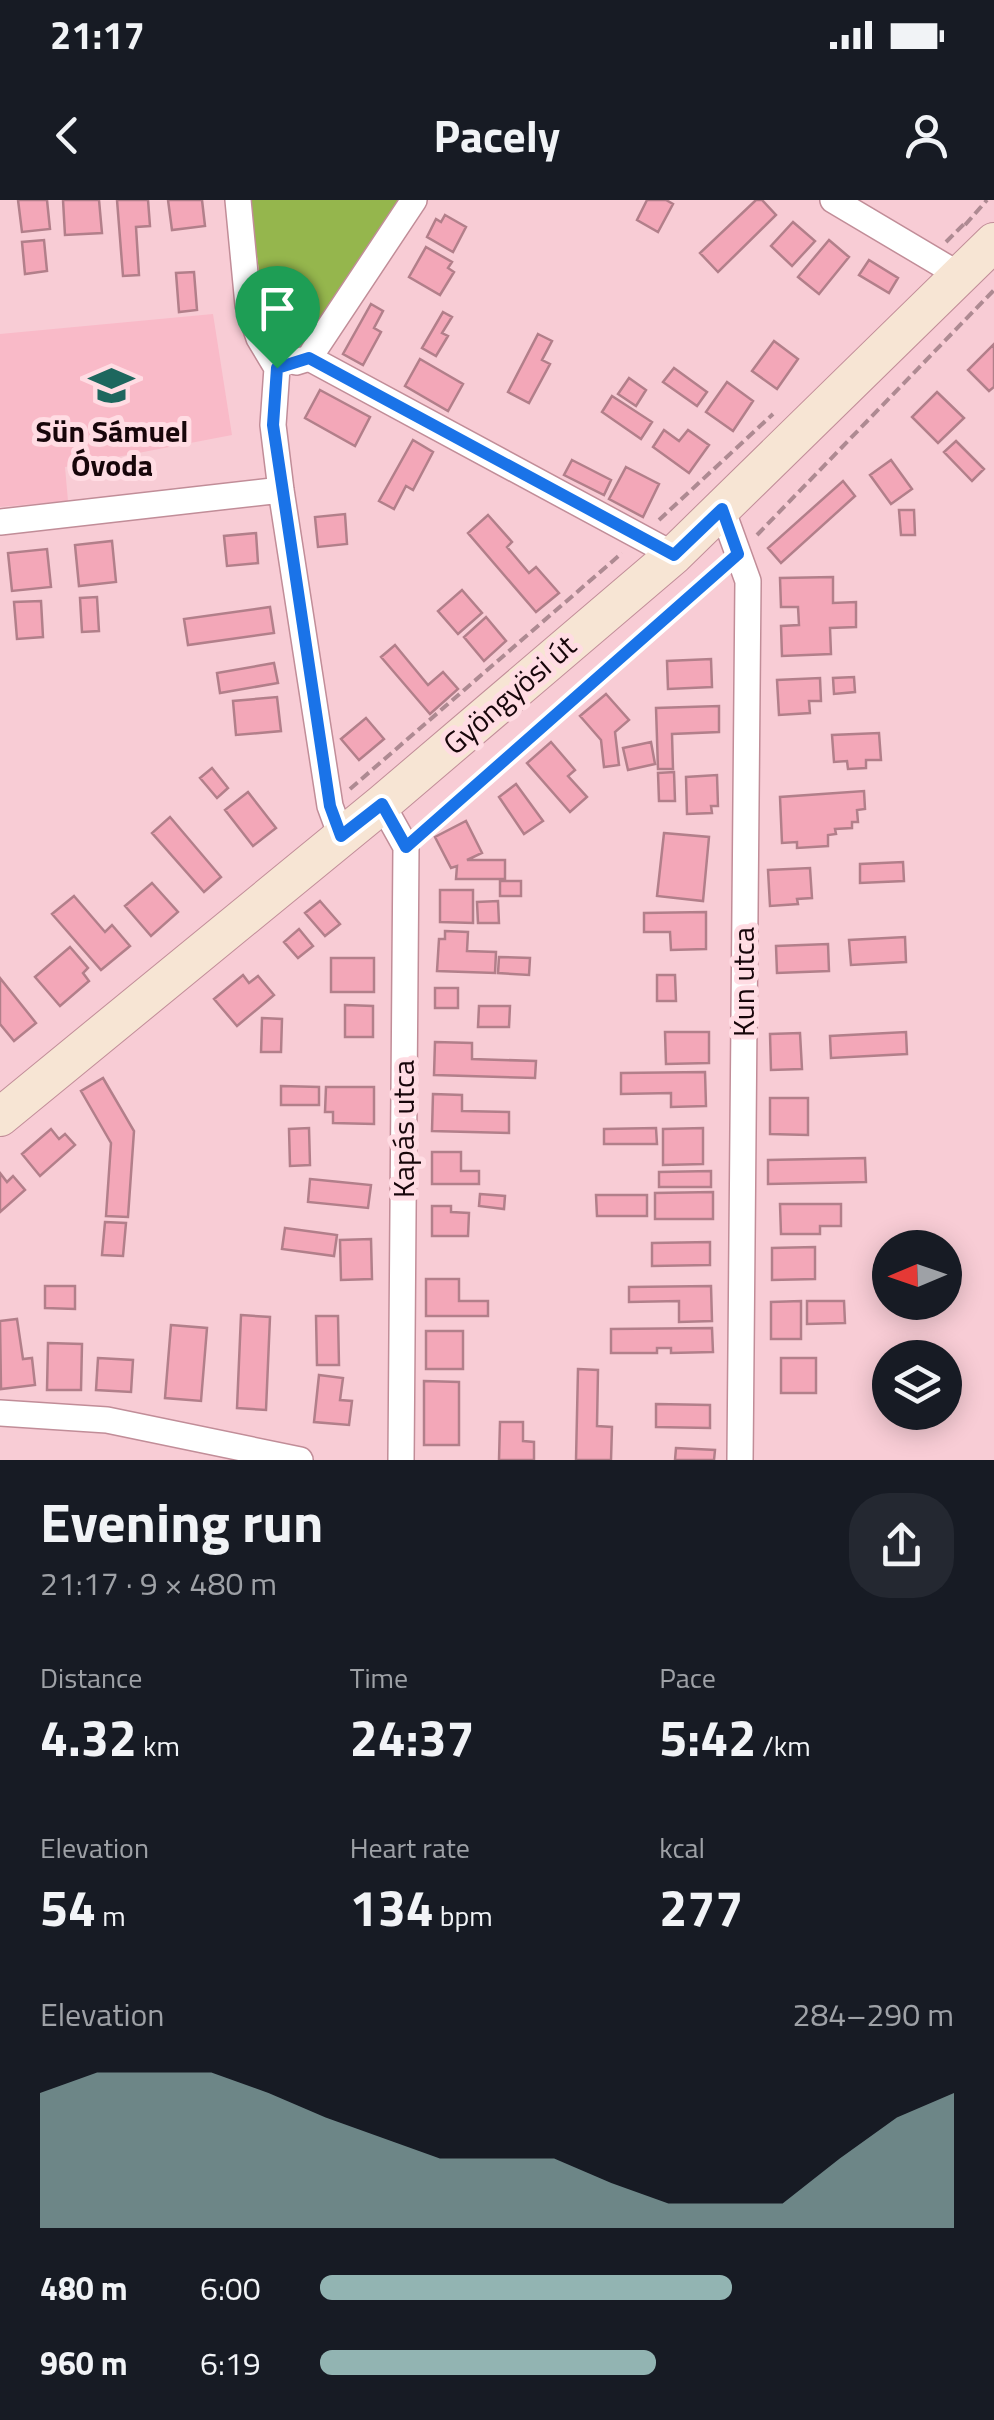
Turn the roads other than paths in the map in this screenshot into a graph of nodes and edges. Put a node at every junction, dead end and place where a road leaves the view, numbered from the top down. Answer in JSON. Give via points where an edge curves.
{"nodes":[{"id":1,"x":238,"y":200,"type":"edge"},
{"id":2,"x":414,"y":200,"type":"edge"},
{"id":3,"x":834,"y":200,"type":"edge"},
{"id":4,"x":979,"y":233,"type":"edge"},
{"id":5,"x":962,"y":275,"type":"edge"},
{"id":6,"x":309,"y":358,"type":"junction"},
{"id":7,"x":277,"y":368,"type":"junction"},
{"id":8,"x":281,"y":490,"type":"junction"},
{"id":9,"x":722,"y":509,"type":"junction"},
{"id":10,"x":0,"y":522,"type":"edge"},
{"id":11,"x":657,"y":546,"type":"junction"},
{"id":12,"x":382,"y":804,"type":"junction"},
{"id":13,"x":336,"y":821,"type":"junction"},
{"id":14,"x":0,"y":1117,"type":"edge"},
{"id":15,"x":0,"y":1413,"type":"edge"},
{"id":16,"x":248,"y":1456,"type":"edge"},
{"id":17,"x":300,"y":1460,"type":"edge"},
{"id":18,"x":401,"y":1460,"type":"edge"},
{"id":19,"x":740,"y":1460,"type":"edge"}],
"edges":[{"from":1,"to":7,"type":"street","via":[[248,306]]},
{"from":2,"to":6,"type":"street"},
{"from":3,"to":5,"type":"street"},
{"from":4,"to":5,"type":"street","name":"Gyöngyösi út"},
{"from":5,"to":9,"type":"street","name":"Gyöngyösi út"},
{"from":6,"to":7,"type":"street"},
{"from":6,"to":11,"type":"street"},
{"from":7,"to":8,"type":"street","via":[[273,425]]},
{"from":8,"to":10,"type":"street"},
{"from":8,"to":13,"type":"street"},
{"from":9,"to":11,"type":"street","name":"Gyöngyösi út"},
{"from":9,"to":19,"type":"street","name":"Kun utca","via":[[748,581]]},
{"from":11,"to":12,"type":"street","name":"Gyöngyösi út"},
{"from":12,"to":13,"type":"street","name":"Gyöngyösi út"},
{"from":12,"to":18,"type":"street","name":"Kapás utca","via":[[406,847]]},
{"from":13,"to":14,"type":"street","name":"Gyöngyösi út"},
{"from":15,"to":16,"type":"street","via":[[106,1420]]},
{"from":16,"to":17,"type":"street"}]}
